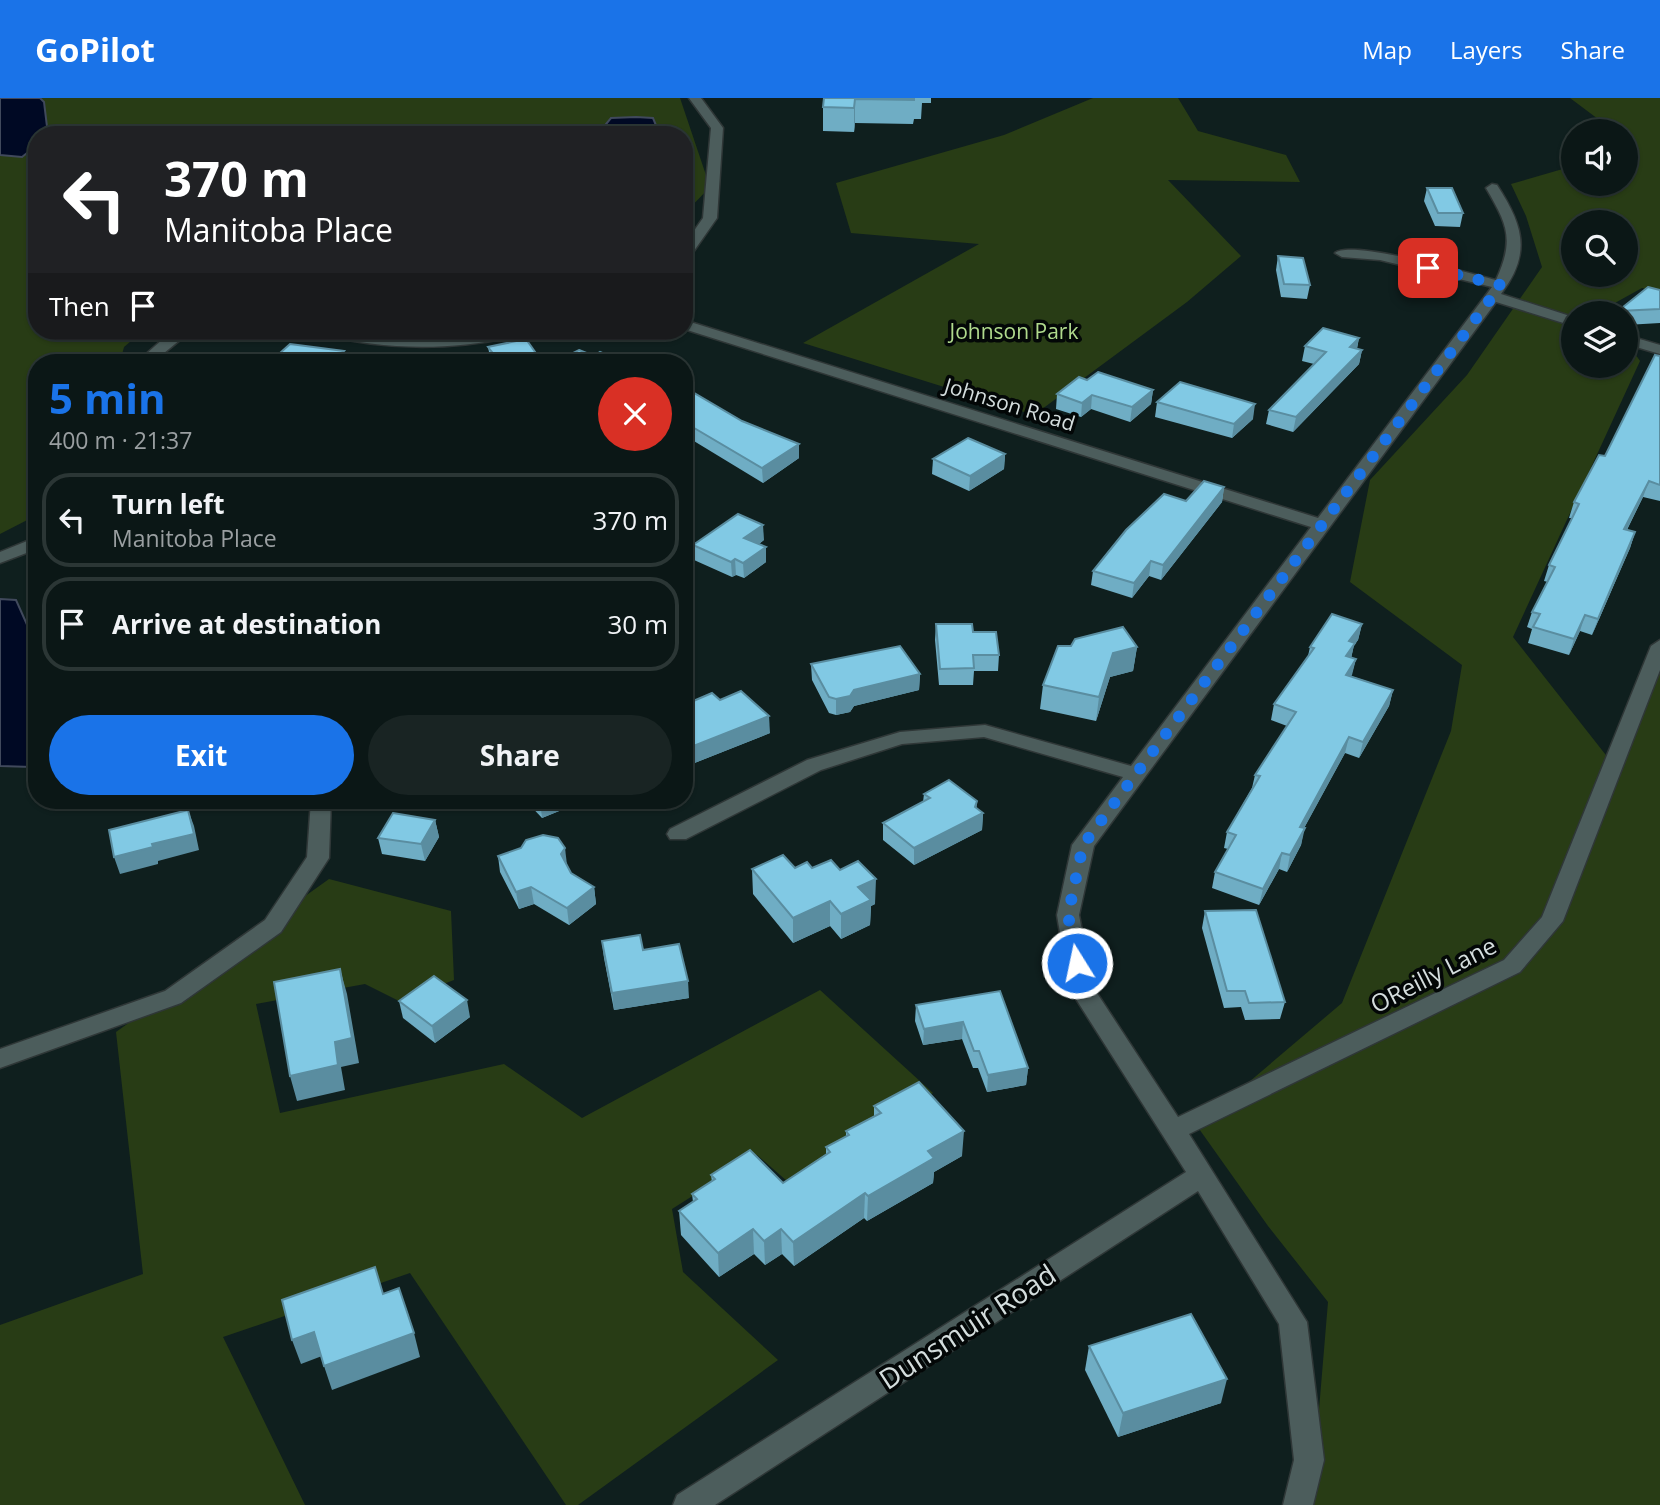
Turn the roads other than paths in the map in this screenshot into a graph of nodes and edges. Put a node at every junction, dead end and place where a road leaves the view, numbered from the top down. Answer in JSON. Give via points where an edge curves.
{"nodes":[{"id":1,"x":695,"y":98,"type":"edge"},
{"id":2,"x":1492,"y":188,"type":"dead end"},
{"id":3,"x":693,"y":242,"type":"edge"},
{"id":4,"x":1342,"y":253,"type":"dead end"},
{"id":5,"x":1497,"y":290,"type":"junction"},
{"id":6,"x":1561,"y":317,"type":"edge"},
{"id":7,"x":693,"y":327,"type":"edge"},
{"id":8,"x":169,"y":340,"type":"edge"},
{"id":9,"x":367,"y":340,"type":"edge"},
{"id":10,"x":472,"y":340,"type":"edge"},
{"id":11,"x":1638,"y":343,"type":"edge"},
{"id":12,"x":1660,"y":350,"type":"edge"},
{"id":13,"x":153,"y":354,"type":"edge"},
{"id":14,"x":1323,"y":525,"type":"junction"},
{"id":15,"x":28,"y":546,"type":"edge"},
{"id":16,"x":0,"y":558,"type":"edge"},
{"id":17,"x":1660,"y":646,"type":"edge"},
{"id":18,"x":1136,"y":774,"type":"junction"},
{"id":19,"x":321,"y":809,"type":"edge"},
{"id":20,"x":678,"y":834,"type":"dead end"},
{"id":21,"x":0,"y":1059,"type":"edge"},
{"id":22,"x":1172,"y":1131,"type":"junction"},
{"id":23,"x":1202,"y":1175,"type":"junction"},
{"id":24,"x":688,"y":1505,"type":"edge"},
{"id":25,"x":1298,"y":1505,"type":"edge"}],
"edges":[{"from":1,"to":3,"type":"street","via":[[716,128],[710,218]]},
{"from":2,"to":5,"type":"street","via":[[1513,223],[1516,255]]},
{"from":4,"to":5,"type":"street","via":[[1380,256]]},
{"from":5,"to":6,"type":"street"},
{"from":5,"to":14,"type":"street"},
{"from":7,"to":14,"type":"street","name":"Johnson Road"},
{"from":8,"to":13,"type":"street"},
{"from":9,"to":10,"type":"street","via":[[445,345]]},
{"from":11,"to":12,"type":"street"},
{"from":14,"to":18,"type":"street"},
{"from":15,"to":16,"type":"street"},
{"from":17,"to":22,"type":"street","name":"OReilly Lane","via":[[1552,920],[1512,966]]},
{"from":18,"to":20,"type":"street","via":[[985,731],[900,738],[814,765]]},
{"from":18,"to":22,"type":"street","via":[[1083,845],[1068,915],[1081,988]]},
{"from":19,"to":21,"type":"street","via":[[318,858],[273,926],[173,997]]},
{"from":22,"to":23,"type":"street"},
{"from":23,"to":24,"type":"street","name":"Dunsmuir Road"},
{"from":23,"to":25,"type":"street","via":[[1293,1322],[1309,1460]]}]}
